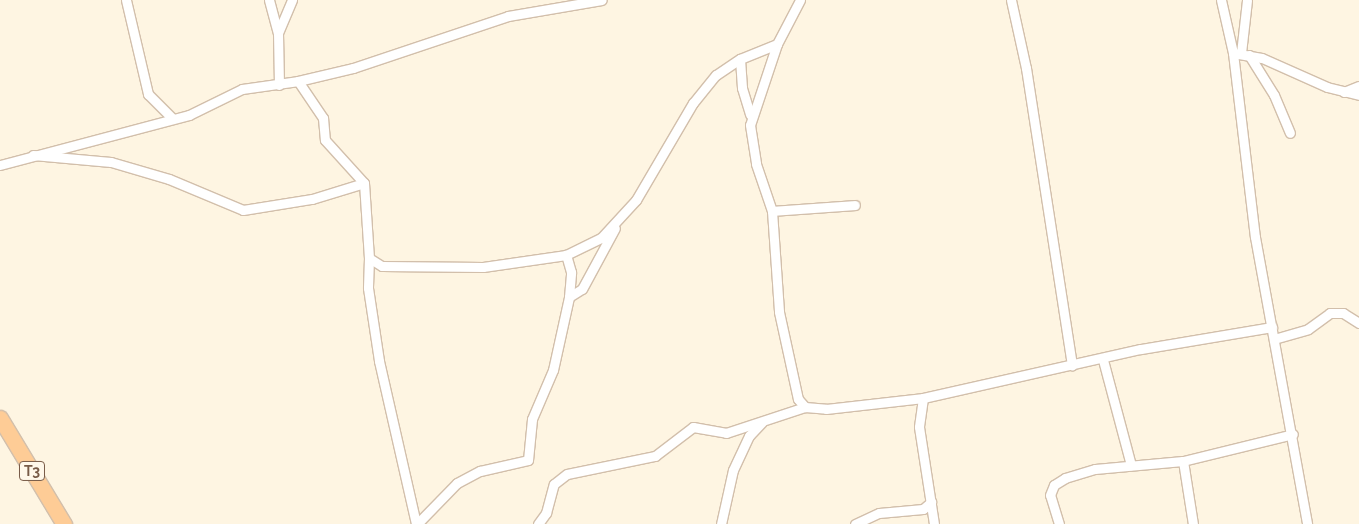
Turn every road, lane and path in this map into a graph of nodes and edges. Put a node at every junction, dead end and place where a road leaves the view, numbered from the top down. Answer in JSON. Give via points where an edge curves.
{"nodes":[{"id":1,"x":126,"y":0,"type":"edge"},
{"id":2,"x":269,"y":0,"type":"edge"},
{"id":3,"x":292,"y":0,"type":"edge"},
{"id":4,"x":602,"y":0,"type":"edge"},
{"id":5,"x":800,"y":0,"type":"edge"},
{"id":6,"x":1011,"y":0,"type":"edge"},
{"id":7,"x":1221,"y":0,"type":"edge"},
{"id":8,"x":1248,"y":0,"type":"edge"},
{"id":9,"x":565,"y":3,"type":"edge"},
{"id":10,"x":278,"y":33,"type":"junction"},
{"id":11,"x":777,"y":44,"type":"junction"},
{"id":12,"x":1242,"y":54,"type":"junction"},
{"id":13,"x":740,"y":59,"type":"junction"},
{"id":14,"x":298,"y":82,"type":"junction"},
{"id":15,"x":279,"y":85,"type":"junction"},
{"id":16,"x":1359,"y":86,"type":"edge"},
{"id":17,"x":1344,"y":92,"type":"junction"},
{"id":18,"x":1359,"y":95,"type":"edge"},
{"id":19,"x":750,"y":115,"type":"junction"},
{"id":20,"x":173,"y":119,"type":"junction"},
{"id":21,"x":1290,"y":133,"type":"dead end"},
{"id":22,"x":32,"y":155,"type":"junction"},
{"id":23,"x":0,"y":165,"type":"edge"},
{"id":24,"x":364,"y":183,"type":"junction"},
{"id":25,"x":855,"y":205,"type":"dead end"},
{"id":26,"x":772,"y":211,"type":"junction"},
{"id":27,"x":616,"y":225,"type":"junction"},
{"id":28,"x":566,"y":255,"type":"junction"},
{"id":29,"x":369,"y":258,"type":"junction"},
{"id":30,"x":569,"y":297,"type":"junction"},
{"id":31,"x":1359,"y":323,"type":"edge"},
{"id":32,"x":1272,"y":327,"type":"junction"},
{"id":33,"x":1274,"y":339,"type":"junction"},
{"id":34,"x":1103,"y":360,"type":"junction"},
{"id":35,"x":1072,"y":365,"type":"junction"},
{"id":36,"x":923,"y":398,"type":"junction"},
{"id":37,"x":805,"y":407,"type":"junction"},
{"id":38,"x":0,"y":418,"type":"edge"},
{"id":39,"x":762,"y":422,"type":"junction"},
{"id":40,"x":1293,"y":434,"type":"junction"},
{"id":41,"x":1183,"y":460,"type":"junction"},
{"id":42,"x":1131,"y":465,"type":"junction"},
{"id":43,"x":931,"y":502,"type":"junction"},
{"id":44,"x":64,"y":524,"type":"edge"},
{"id":45,"x":416,"y":524,"type":"edge"},
{"id":46,"x":538,"y":524,"type":"edge"},
{"id":47,"x":721,"y":524,"type":"edge"},
{"id":48,"x":854,"y":524,"type":"edge"},
{"id":49,"x":934,"y":524,"type":"edge"},
{"id":50,"x":1059,"y":524,"type":"edge"},
{"id":51,"x":1193,"y":524,"type":"edge"},
{"id":52,"x":1307,"y":524,"type":"edge"}],
"edges":[{"from":1,"to":20,"type":"street","via":[[148,94]]},
{"from":2,"to":10,"type":"street"},
{"from":3,"to":10,"type":"street"},
{"from":4,"to":9,"type":"street"},
{"from":5,"to":11,"type":"street"},
{"from":6,"to":35,"type":"street","via":[[1026,68]]},
{"from":7,"to":12,"type":"street"},
{"from":8,"to":12,"type":"street"},
{"from":9,"to":14,"type":"street","via":[[508,16],[352,68]]},
{"from":10,"to":15,"type":"street"},
{"from":11,"to":13,"type":"street"},
{"from":11,"to":19,"type":"street"},
{"from":12,"to":17,"type":"street"},
{"from":12,"to":21,"type":"street","via":[[1274,95]]},
{"from":12,"to":32,"type":"street","via":[[1255,237]]},
{"from":13,"to":19,"type":"street","via":[[742,88]]},
{"from":13,"to":27,"type":"street","via":[[716,75],[693,103],[636,200]]},
{"from":14,"to":15,"type":"street"},
{"from":14,"to":24,"type":"street","via":[[324,118],[325,140]]},
{"from":15,"to":20,"type":"street","via":[[233,92]]},
{"from":16,"to":17,"type":"street"},
{"from":17,"to":18,"type":"street"},
{"from":19,"to":26,"type":"street","via":[[756,164]]},
{"from":20,"to":22,"type":"street"},
{"from":22,"to":23,"type":"street"},
{"from":22,"to":24,"type":"street","via":[[111,162],[169,179],[244,210],[312,200]]},
{"from":24,"to":29,"type":"street"},
{"from":25,"to":26,"type":"street"},
{"from":26,"to":37,"type":"street","via":[[779,312],[798,399]]},
{"from":27,"to":28,"type":"street","via":[[588,246]]},
{"from":27,"to":30,"type":"street","via":[[582,289]]},
{"from":28,"to":29,"type":"street","via":[[515,264],[446,270],[382,266]]},
{"from":28,"to":30,"type":"street","via":[[571,272]]},
{"from":29,"to":45,"type":"street","via":[[368,288],[379,361]]},
{"from":30,"to":45,"type":"street","via":[[553,370],[532,419],[528,460],[480,471],[457,483]]},
{"from":31,"to":33,"type":"street","via":[[1343,313],[1330,313],[1308,329]]},
{"from":32,"to":33,"type":"street"},
{"from":32,"to":34,"type":"street","via":[[1140,349]]},
{"from":33,"to":40,"type":"street"},
{"from":34,"to":35,"type":"street"},
{"from":34,"to":42,"type":"street"},
{"from":35,"to":36,"type":"street"},
{"from":36,"to":37,"type":"street","via":[[826,409]]},
{"from":36,"to":43,"type":"street","via":[[920,428]]},
{"from":37,"to":39,"type":"street"},
{"from":38,"to":44,"type":"highway","number":"T3"},
{"from":39,"to":46,"type":"street","via":[[726,433],[693,427],[655,456],[567,474],[554,484],[546,513]]},
{"from":39,"to":47,"type":"street","via":[[749,436],[733,470]]},
{"from":40,"to":41,"type":"street"},
{"from":40,"to":52,"type":"street"},
{"from":41,"to":42,"type":"street"},
{"from":41,"to":51,"type":"street"},
{"from":42,"to":50,"type":"street","via":[[1086,471],[1054,485],[1050,503]]},
{"from":43,"to":48,"type":"street","via":[[923,509],[879,514]]},
{"from":43,"to":49,"type":"street"}]}
